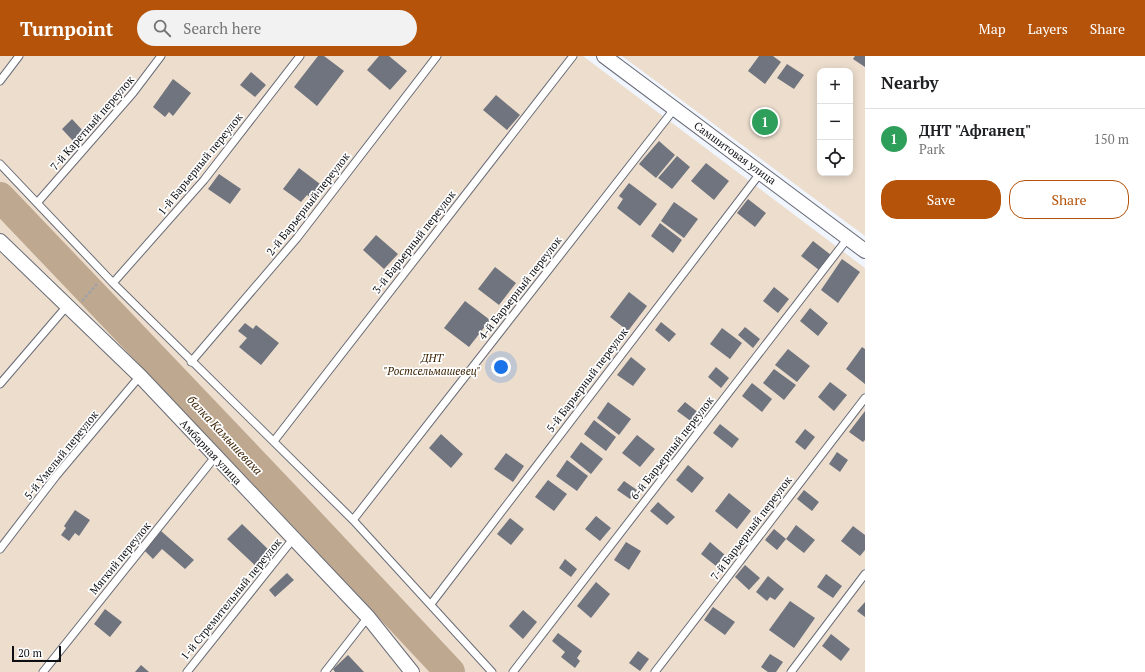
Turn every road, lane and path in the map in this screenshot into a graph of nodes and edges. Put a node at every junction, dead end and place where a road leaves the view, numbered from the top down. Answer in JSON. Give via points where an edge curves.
{"nodes":[{"id":1,"x":20,"y":56,"type":"edge"},
{"id":2,"x":161,"y":56,"type":"edge"},
{"id":3,"x":300,"y":56,"type":"edge"},
{"id":4,"x":437,"y":56,"type":"edge"},
{"id":5,"x":572,"y":56,"type":"edge"},
{"id":6,"x":604,"y":56,"type":"edge"},
{"id":7,"x":0,"y":80,"type":"edge"},
{"id":8,"x":675,"y":108,"type":"junction"},
{"id":9,"x":0,"y":164,"type":"edge"},
{"id":10,"x":761,"y":172,"type":"junction"},
{"id":11,"x":37,"y":203,"type":"junction"},
{"id":12,"x":848,"y":238,"type":"junction"},
{"id":13,"x":0,"y":241,"type":"edge"},
{"id":14,"x":865,"y":251,"type":"edge"},
{"id":15,"x":106,"y":274,"type":"junction"},
{"id":16,"x":113,"y":283,"type":"junction"},
{"id":17,"x":70,"y":308,"type":"junction"},
{"id":18,"x":191,"y":362,"type":"junction"},
{"id":19,"x":140,"y":376,"type":"junction"},
{"id":20,"x":0,"y":384,"type":"edge"},
{"id":21,"x":865,"y":398,"type":"edge"},
{"id":22,"x":274,"y":441,"type":"junction"},
{"id":23,"x":215,"y":457,"type":"junction"},
{"id":24,"x":353,"y":520,"type":"junction"},
{"id":25,"x":293,"y":539,"type":"junction"},
{"id":26,"x":0,"y":549,"type":"edge"},
{"id":27,"x":865,"y":574,"type":"edge"},
{"id":28,"x":431,"y":604,"type":"junction"},
{"id":29,"x":368,"y":618,"type":"junction"},
{"id":30,"x":43,"y":672,"type":"edge"},
{"id":31,"x":187,"y":672,"type":"edge"},
{"id":32,"x":325,"y":672,"type":"edge"},
{"id":33,"x":412,"y":672,"type":"edge"},
{"id":34,"x":492,"y":672,"type":"edge"},
{"id":35,"x":513,"y":672,"type":"edge"},
{"id":36,"x":655,"y":672,"type":"edge"},
{"id":37,"x":791,"y":672,"type":"edge"}],
"edges":[{"from":1,"to":7,"type":"lane"},
{"from":2,"to":11,"type":"lane","name":"7-й Каретный переулок","via":[[133,93]]},
{"from":3,"to":16,"type":"lane","name":"1-й Барьерный переулок","via":[[204,180]]},
{"from":4,"to":18,"type":"lane","name":"2-й Барьерный переулок","via":[[297,238]]},
{"from":5,"to":22,"type":"lane","name":"3-й Барьерный переулок"},
{"from":6,"to":8,"type":"street","name":"Самшитовая улица"},
{"from":8,"to":10,"type":"street","name":"Самшитовая улица"},
{"from":8,"to":24,"type":"lane","name":"4-й Барьерный переулок"},
{"from":9,"to":11,"type":"lane"},
{"from":10,"to":12,"type":"street","name":"Самшитовая улица"},
{"from":10,"to":28,"type":"lane","name":"5-й Барьерный переулок"},
{"from":11,"to":15,"type":"lane"},
{"from":12,"to":14,"type":"street","name":"Самшитовая улица"},
{"from":12,"to":35,"type":"lane","name":"6-й Барьерный переулок"},
{"from":13,"to":17,"type":"street","name":"Амбарная улица"},
{"from":15,"to":16,"type":"lane"},
{"from":15,"to":17,"type":"path"},
{"from":16,"to":18,"type":"lane"},
{"from":17,"to":19,"type":"street","name":"Амбарная улица"},
{"from":17,"to":20,"type":"lane"},
{"from":18,"to":22,"type":"lane"},
{"from":19,"to":23,"type":"street","name":"Амбарная улица"},
{"from":19,"to":26,"type":"lane","name":"5-й Умелый переулок","via":[[56,476]]},
{"from":21,"to":36,"type":"lane","name":"7-й Барьерный переулок"},
{"from":22,"to":24,"type":"lane"},
{"from":23,"to":25,"type":"street","name":"Амбарная улица"},
{"from":23,"to":30,"type":"lane","name":"Мягкий переулок"},
{"from":24,"to":28,"type":"lane"},
{"from":25,"to":29,"type":"street","name":"Амбарная улица"},
{"from":25,"to":31,"type":"lane","name":"1-й Стремительный переулок"},
{"from":27,"to":37,"type":"lane"},
{"from":28,"to":34,"type":"lane"},
{"from":29,"to":32,"type":"lane"},
{"from":29,"to":33,"type":"street","name":"Амбарная улица"}]}
